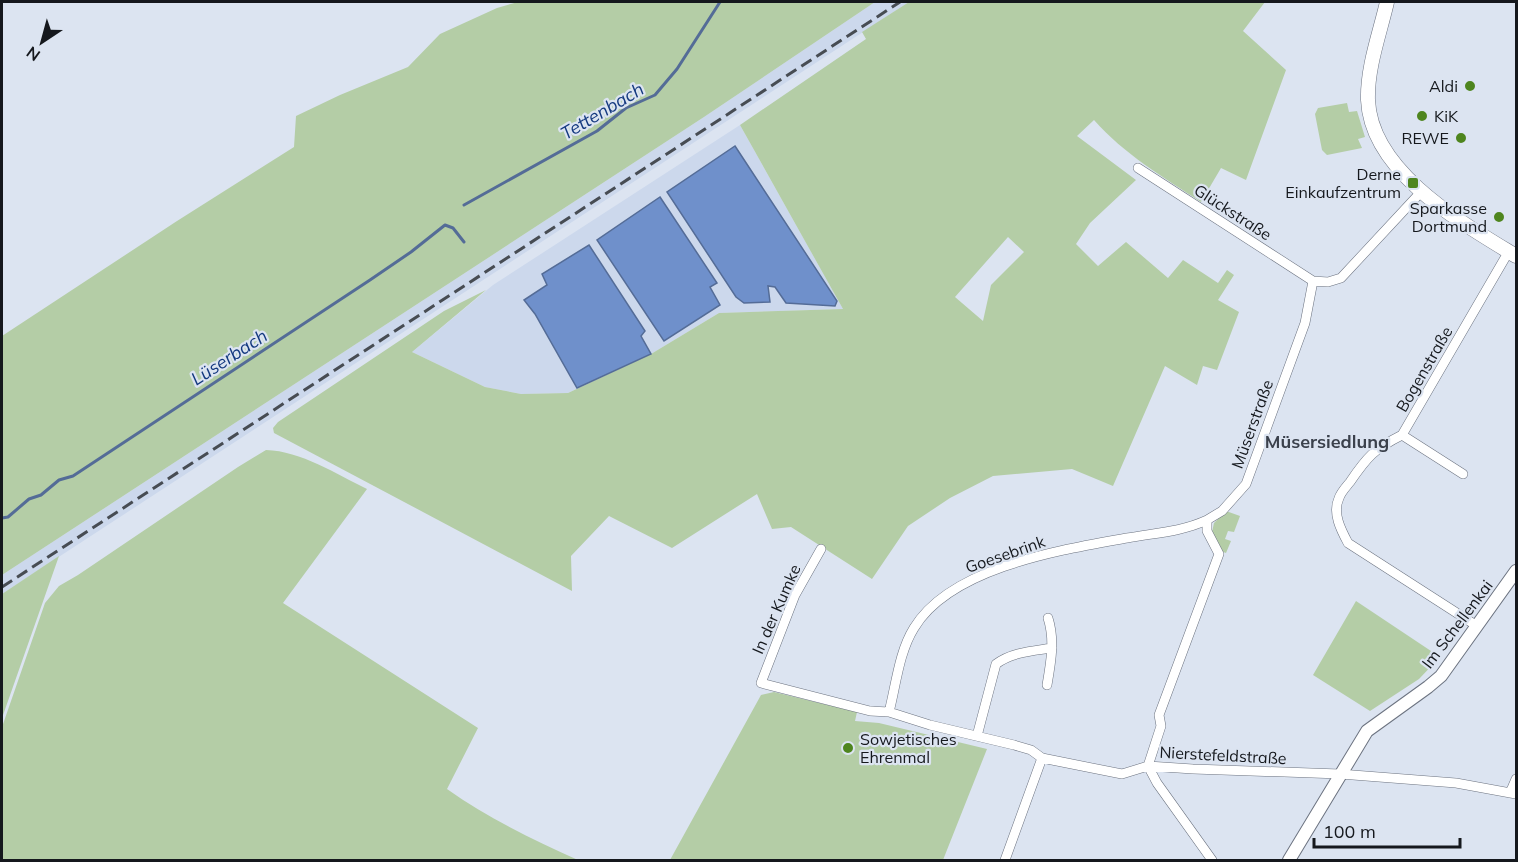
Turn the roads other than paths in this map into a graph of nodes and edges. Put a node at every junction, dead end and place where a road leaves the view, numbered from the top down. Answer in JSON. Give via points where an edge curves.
{"nodes":[{"id":1,"x":1387,"y":2,"type":"edge"},
{"id":2,"x":1138,"y":168,"type":"dead end"},
{"id":3,"x":1421,"y":192,"type":"junction"},
{"id":4,"x":1513,"y":254,"type":"edge"},
{"id":5,"x":1313,"y":281,"type":"junction"},
{"id":6,"x":1402,"y":435,"type":"junction"},
{"id":7,"x":1463,"y":474,"type":"dead end"},
{"id":8,"x":1207,"y":520,"type":"junction"},
{"id":9,"x":821,"y":549,"type":"dead end"},
{"id":10,"x":1516,"y":571,"type":"edge"},
{"id":11,"x":1048,"y":618,"type":"dead end"},
{"id":12,"x":1477,"y":626,"type":"junction"},
{"id":13,"x":1052,"y":648,"type":"junction"},
{"id":14,"x":761,"y":683,"type":"joint"},
{"id":15,"x":1047,"y":685,"type":"dead end"},
{"id":16,"x":889,"y":712,"type":"junction"},
{"id":17,"x":977,"y":736,"type":"junction"},
{"id":18,"x":1042,"y":758,"type":"junction"},
{"id":19,"x":1148,"y":766,"type":"junction"},
{"id":20,"x":1340,"y":774,"type":"junction"},
{"id":21,"x":1516,"y":779,"type":"edge"},
{"id":22,"x":1513,"y":794,"type":"edge"},
{"id":23,"x":1005,"y":861,"type":"edge"},
{"id":24,"x":1212,"y":861,"type":"edge"},
{"id":25,"x":1289,"y":861,"type":"edge"}],
"edges":[{"from":1,"to":3,"type":"main road","via":[[1368,83],[1371,119],[1387,153]]},
{"from":2,"to":5,"type":"street","name":"Glückstraße"},
{"from":3,"to":4,"type":"main road","via":[[1462,224]]},
{"from":3,"to":5,"type":"street","via":[[1341,278]]},
{"from":4,"to":6,"type":"street","name":"Bogenstraße"},
{"from":5,"to":8,"type":"street","name":"Müserstraße","via":[[1305,323],[1246,484],[1222,511]]},
{"from":6,"to":7,"type":"street"},
{"from":6,"to":12,"type":"street","name":"Bogenstraße","via":[[1367,457],[1338,498],[1339,527],[1348,543]]},
{"from":8,"to":16,"type":"street","name":"Goesebrink","via":[[1189,528],[1027,559],[979,577],[944,596],[912,630]]},
{"from":8,"to":19,"type":"street","via":[[1207,531],[1219,554],[1159,715],[1161,726]]},
{"from":9,"to":14,"type":"street","name":"In der Kumke","via":[[795,595]]},
{"from":10,"to":12,"type":"street","name":"Im Schellenkai"},
{"from":11,"to":13,"type":"street"},
{"from":12,"to":20,"type":"street","name":"Im Schellenkai","via":[[1441,676],[1367,731]]},
{"from":13,"to":15,"type":"street"},
{"from":13,"to":17,"type":"street","via":[[1004,658],[996,664]]},
{"from":14,"to":16,"type":"street","name":"Nierstefeldstraße","via":[[870,711]]},
{"from":16,"to":17,"type":"street","name":"Nierstefeldstraße"},
{"from":17,"to":18,"type":"street","name":"Nierstefeldstraße","via":[[1031,750]]},
{"from":18,"to":19,"type":"street","name":"Nierstefeldstraße","via":[[1122,774]]},
{"from":18,"to":23,"type":"street"},
{"from":19,"to":20,"type":"street","name":"Nierstefeldstraße"},
{"from":19,"to":24,"type":"street"},
{"from":20,"to":22,"type":"street","name":"Nierstefeldstraße","via":[[1456,783]]},
{"from":20,"to":25,"type":"street","name":"Im Schellenkai"},
{"from":21,"to":22,"type":"street"}]}
